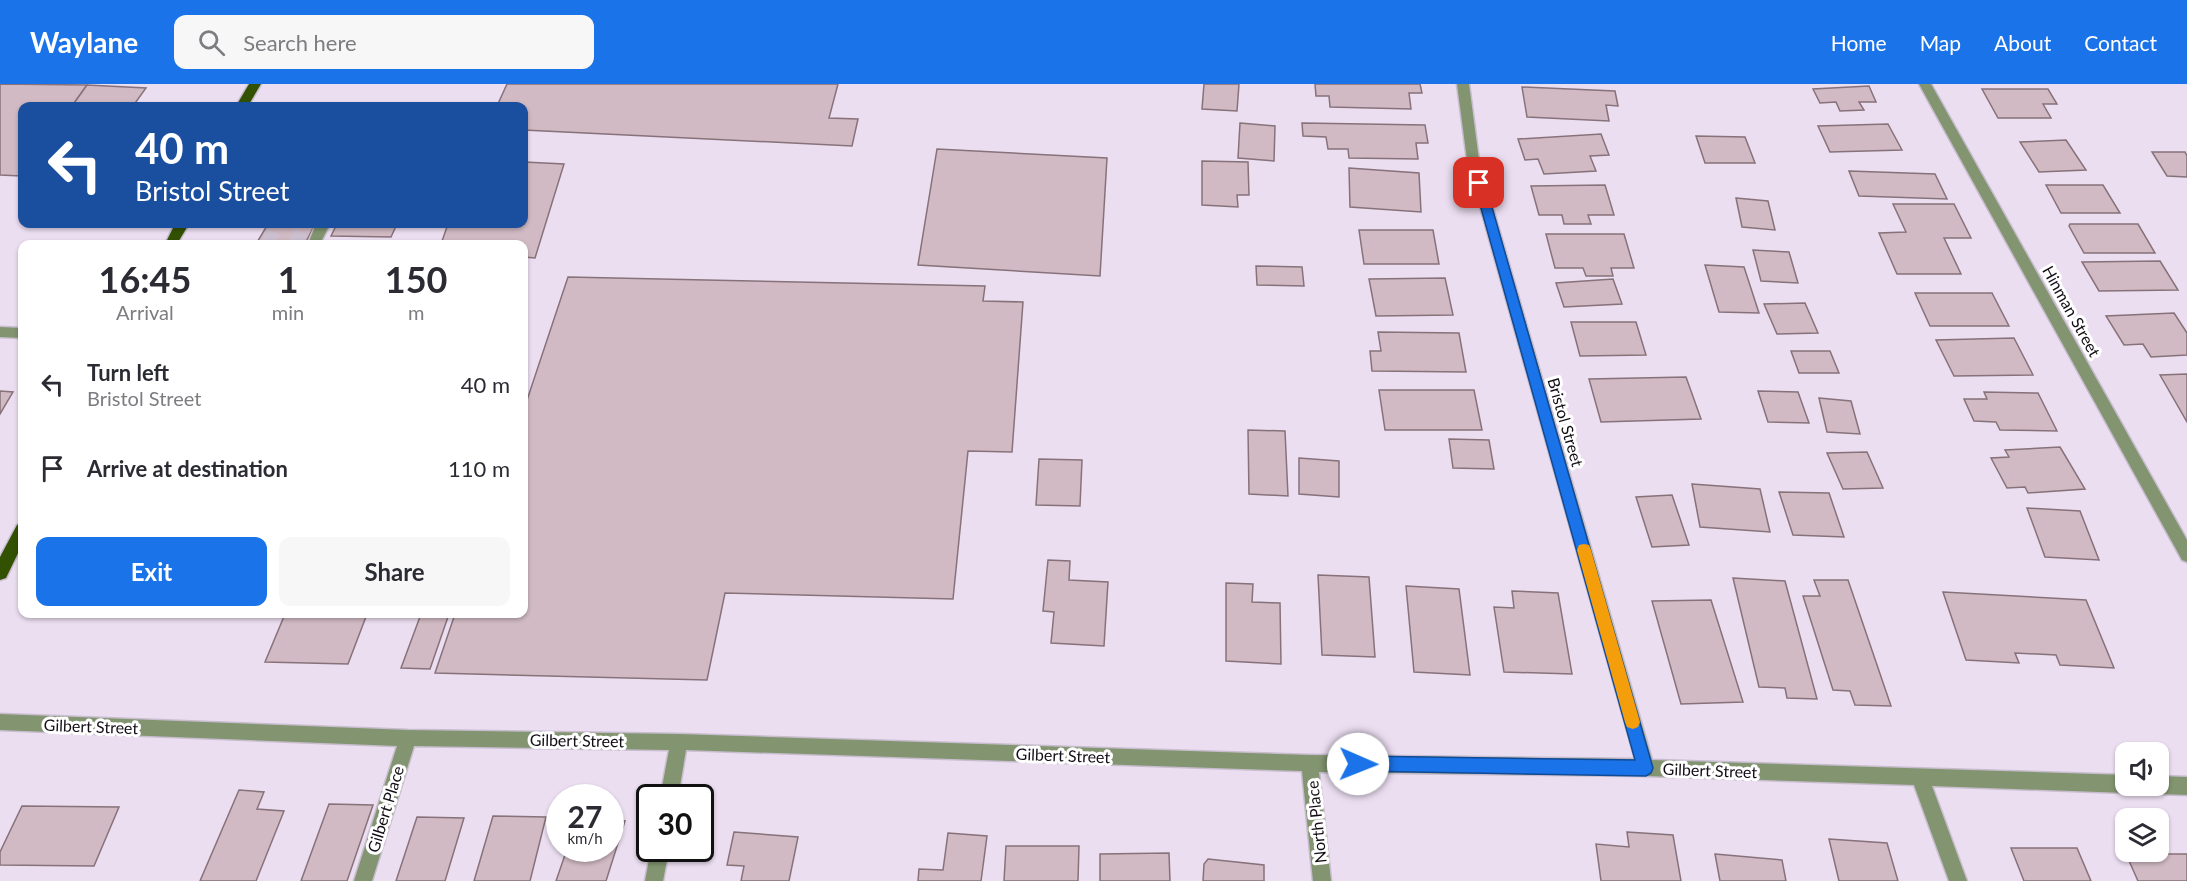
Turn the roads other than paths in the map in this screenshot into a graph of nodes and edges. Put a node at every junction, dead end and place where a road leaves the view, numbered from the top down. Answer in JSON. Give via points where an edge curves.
{"nodes":[{"id":1,"x":255,"y":84,"type":"edge"},
{"id":2,"x":1463,"y":84,"type":"edge"},
{"id":3,"x":1925,"y":84,"type":"edge"},
{"id":4,"x":244,"y":102,"type":"edge"},
{"id":5,"x":0,"y":332,"type":"edge"},
{"id":6,"x":18,"y":333,"type":"edge"},
{"id":7,"x":18,"y":538,"type":"edge"},
{"id":8,"x":2187,"y":555,"type":"edge"},
{"id":9,"x":0,"y":573,"type":"edge"},
{"id":10,"x":0,"y":722,"type":"edge"},
{"id":11,"x":408,"y":738,"type":"junction"},
{"id":12,"x":679,"y":742,"type":"junction"},
{"id":13,"x":1310,"y":763,"type":"junction"},
{"id":14,"x":1646,"y":768,"type":"junction"},
{"id":15,"x":1920,"y":778,"type":"junction"},
{"id":16,"x":672,"y":784,"type":"edge"},
{"id":17,"x":2115,"y":784,"type":"edge"},
{"id":18,"x":2169,"y":785,"type":"edge"},
{"id":19,"x":2187,"y":786,"type":"edge"},
{"id":20,"x":658,"y":862,"type":"edge"},
{"id":21,"x":363,"y":881,"type":"edge"},
{"id":22,"x":654,"y":881,"type":"edge"},
{"id":23,"x":1322,"y":881,"type":"edge"},
{"id":24,"x":1958,"y":881,"type":"edge"}],
"edges":[{"from":1,"to":4,"type":"main road"},
{"from":2,"to":14,"type":"street","name":"Bristol Street","via":[[1473,160]]},
{"from":3,"to":8,"type":"street","name":"Hinman Street"},
{"from":5,"to":6,"type":"street"},
{"from":7,"to":9,"type":"main road"},
{"from":10,"to":11,"type":"street","name":"Gilbert Street"},
{"from":11,"to":12,"type":"street","name":"Gilbert Street"},
{"from":11,"to":21,"type":"street","name":"Gilbert Place"},
{"from":12,"to":13,"type":"street","name":"Gilbert Street"},
{"from":12,"to":16,"type":"street"},
{"from":13,"to":14,"type":"street","name":"Gilbert Street"},
{"from":13,"to":23,"type":"street","name":"North Place"},
{"from":14,"to":15,"type":"street","name":"Gilbert Street"},
{"from":15,"to":17,"type":"street","name":"Gilbert Street"},
{"from":15,"to":24,"type":"street"},
{"from":18,"to":19,"type":"street"},
{"from":20,"to":22,"type":"street"}]}
